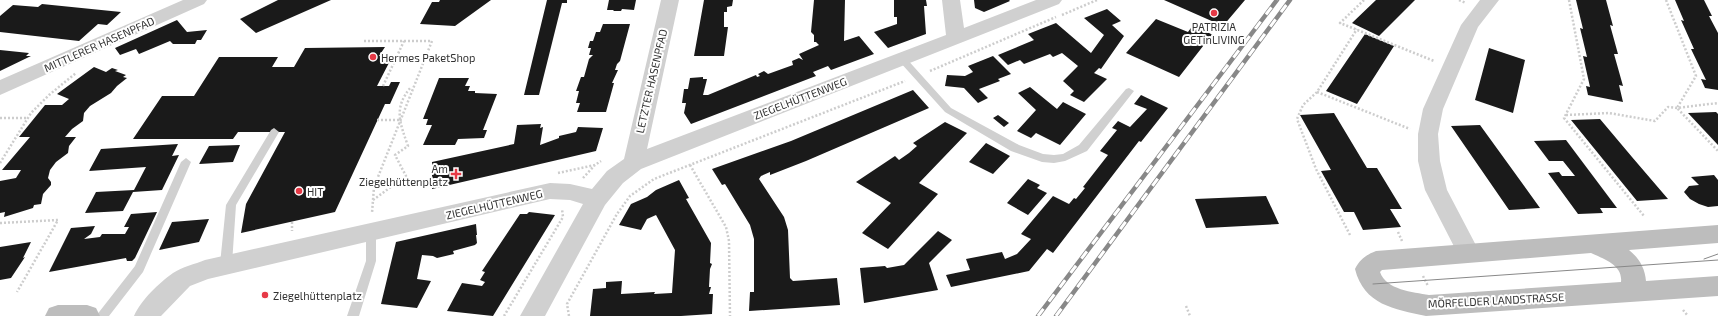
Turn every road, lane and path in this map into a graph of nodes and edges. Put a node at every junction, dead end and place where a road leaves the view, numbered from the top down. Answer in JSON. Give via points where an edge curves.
{"nodes":[{"id":1,"x":198,"y":0,"type":"edge"},
{"id":2,"x":670,"y":0,"type":"edge"},
{"id":3,"x":951,"y":0,"type":"edge"},
{"id":4,"x":1053,"y":0,"type":"edge"},
{"id":5,"x":1097,"y":0,"type":"edge"},
{"id":6,"x":1364,"y":0,"type":"edge"},
{"id":7,"x":1490,"y":0,"type":"edge"},
{"id":8,"x":1569,"y":0,"type":"edge"},
{"id":9,"x":1666,"y":0,"type":"edge"},
{"id":10,"x":1357,"y":29,"type":"junction"},
{"id":11,"x":956,"y":38,"type":"junction"},
{"id":12,"x":364,"y":41,"type":"dead end"},
{"id":13,"x":404,"y":41,"type":"junction"},
{"id":14,"x":902,"y":59,"type":"junction"},
{"id":15,"x":1451,"y":68,"type":"junction"},
{"id":16,"x":76,"y":73,"type":"dead end"},
{"id":17,"x":917,"y":76,"type":"junction"},
{"id":18,"x":413,"y":85,"type":"junction"},
{"id":19,"x":382,"y":86,"type":"dead end"},
{"id":20,"x":0,"y":88,"type":"edge"},
{"id":21,"x":1129,"y":92,"type":"dead end"},
{"id":22,"x":1317,"y":92,"type":"junction"},
{"id":23,"x":1718,"y":103,"type":"edge"},
{"id":24,"x":1677,"y":108,"type":"junction"},
{"id":25,"x":1566,"y":115,"type":"junction"},
{"id":26,"x":0,"y":118,"type":"edge"},
{"id":27,"x":27,"y":118,"type":"junction"},
{"id":28,"x":377,"y":120,"type":"dead end"},
{"id":29,"x":399,"y":120,"type":"junction"},
{"id":30,"x":274,"y":132,"type":"dead end"},
{"id":31,"x":1428,"y":136,"type":"junction"},
{"id":32,"x":1718,"y":151,"type":"edge"},
{"id":33,"x":186,"y":162,"type":"dead end"},
{"id":34,"x":634,"y":162,"type":"junction"},
{"id":35,"x":0,"y":164,"type":"edge"},
{"id":36,"x":595,"y":165,"type":"dead end"},
{"id":37,"x":690,"y":165,"type":"junction"},
{"id":38,"x":560,"y":191,"type":"junction"},
{"id":39,"x":597,"y":199,"type":"junction"},
{"id":40,"x":373,"y":200,"type":"junction"},
{"id":41,"x":1644,"y":216,"type":"dead end"},
{"id":42,"x":292,"y":222,"type":"dead end"},
{"id":43,"x":0,"y":223,"type":"edge"},
{"id":44,"x":292,"y":231,"type":"dead end"},
{"id":45,"x":1398,"y":232,"type":"dead end"},
{"id":46,"x":371,"y":233,"type":"junction"},
{"id":47,"x":1718,"y":234,"type":"edge"},
{"id":48,"x":1350,"y":235,"type":"dead end"},
{"id":49,"x":1591,"y":243,"type":"junction"},
{"id":50,"x":1469,"y":253,"type":"junction"},
{"id":51,"x":1412,"y":257,"type":"junction"},
{"id":52,"x":226,"y":264,"type":"junction"},
{"id":53,"x":1718,"y":286,"type":"edge"},
{"id":54,"x":1435,"y":287,"type":"dead end"},
{"id":55,"x":17,"y":292,"type":"dead end"},
{"id":56,"x":1630,"y":292,"type":"junction"},
{"id":57,"x":1186,"y":306,"type":"dead end"},
{"id":58,"x":1683,"y":310,"type":"dead end"},
{"id":59,"x":58,"y":316,"type":"edge"},
{"id":60,"x":87,"y":316,"type":"edge"},
{"id":61,"x":102,"y":316,"type":"edge"},
{"id":62,"x":146,"y":316,"type":"edge"},
{"id":63,"x":353,"y":316,"type":"edge"},
{"id":64,"x":504,"y":316,"type":"edge"},
{"id":65,"x":532,"y":316,"type":"edge"},
{"id":66,"x":569,"y":316,"type":"edge"},
{"id":67,"x":730,"y":316,"type":"edge"},
{"id":68,"x":1190,"y":316,"type":"edge"},
{"id":69,"x":1688,"y":316,"type":"edge"}],
"edges":[{"from":1,"to":20,"type":"street","name":"MITTLERER HASENPFAD"},
{"from":2,"to":34,"type":"street","name":"LETZTER HASENPFAD"},
{"from":3,"to":11,"type":"street"},
{"from":4,"to":11,"type":"street","name":"ZIEGELHÜTTENWEG"},
{"from":5,"to":17,"type":"path"},
{"from":6,"to":10,"type":"path","via":[[1340,22]]},
{"from":7,"to":15,"type":"street","via":[[1470,25]]},
{"from":8,"to":25,"type":"path","via":[[1584,79]]},
{"from":9,"to":24,"type":"path","via":[[1696,76]]},
{"from":10,"to":15,"type":"path"},
{"from":10,"to":22,"type":"path"},
{"from":11,"to":14,"type":"street","name":"ZIEGELHÜTTENWEG"},
{"from":12,"to":13,"type":"path"},
{"from":13,"to":18,"type":"path","via":[[432,41]]},
{"from":13,"to":19,"type":"path"},
{"from":14,"to":17,"type":"lane"},
{"from":14,"to":34,"type":"street","name":"ZIEGELHÜTTENWEG"},
{"from":15,"to":31,"type":"street","via":[[1433,109]]},
{"from":16,"to":27,"type":"path","via":[[44,99]]},
{"from":17,"to":21,"type":"lane","via":[[948,110],[1027,154],[1048,158],[1065,157],[1083,148]]},
{"from":17,"to":37,"type":"path"},
{"from":18,"to":29,"type":"path"},
{"from":18,"to":29,"type":"path","via":[[399,105]]},
{"from":22,"to":31,"type":"path"},
{"from":22,"to":48,"type":"path","via":[[1303,104],[1297,119],[1316,169]]},
{"from":23,"to":24,"type":"path"},
{"from":24,"to":25,"type":"path","via":[[1668,107],[1655,122],[1608,113]]},
{"from":24,"to":32,"type":"path"},
{"from":25,"to":41,"type":"path","via":[[1564,118]]},
{"from":26,"to":27,"type":"path"},
{"from":27,"to":35,"type":"path","via":[[9,153]]},
{"from":28,"to":29,"type":"path"},
{"from":29,"to":40,"type":"path","via":[[374,187]]},
{"from":29,"to":40,"type":"path","via":[[408,146],[394,156],[406,176]]},
{"from":30,"to":52,"type":"lane","via":[[231,205]]},
{"from":31,"to":50,"type":"street","via":[[1429,161],[1436,190]]},
{"from":33,"to":61,"type":"lane","via":[[139,269]]},
{"from":34,"to":39,"type":"street","name":"ZIEGELHÜTTENWEG","via":[[615,177]]},
{"from":36,"to":38,"type":"path"},
{"from":37,"to":66,"type":"path","via":[[654,179],[630,196],[617,214],[567,304]]},
{"from":37,"to":67,"type":"path","via":[[726,227],[729,241]]},
{"from":38,"to":39,"type":"street","name":"ZIEGELHÜTTENWEG"},
{"from":38,"to":46,"type":"street","name":"ZIEGELHÜTTENWEG"},
{"from":38,"to":64,"type":"path","via":[[562,217]]},
{"from":39,"to":65,"type":"street"},
{"from":40,"to":46,"type":"path"},
{"from":42,"to":44,"type":"path"},
{"from":43,"to":55,"type":"path","via":[[58,220]]},
{"from":45,"to":51,"type":"path"},
{"from":46,"to":52,"type":"street","name":"ZIEGELHÜTTENWEG"},
{"from":46,"to":63,"type":"lane","via":[[372,261]]},
{"from":47,"to":49,"type":"main road","name":"MÖRFELDER LANDSTRASSE"},
{"from":49,"to":50,"type":"main road","name":"MÖRFELDER LANDSTRASSE"},
{"from":49,"to":56,"type":"main road","name":"MÖRFELDER LANDSTRASSE","via":[[1609,250],[1630,266],[1634,279]]},
{"from":50,"to":51,"type":"main road","name":"MÖRFELDER LANDSTRASSE"},
{"from":51,"to":54,"type":"path","via":[[1429,288]]},
{"from":51,"to":56,"type":"main road","name":"MÖRFELDER LANDSTRASSE","via":[[1376,261],[1367,269],[1368,276],[1373,284],[1396,299],[1429,306]]},
{"from":52,"to":62,"type":"street","name":"ZIEGELHÜTTENWEG","via":[[182,279]]},
{"from":53,"to":56,"type":"main road","name":"MÖRFELDER LANDSTRASSE"},
{"from":57,"to":68,"type":"path"},
{"from":58,"to":69,"type":"path"},
{"from":59,"to":60,"type":"main road"}]}
